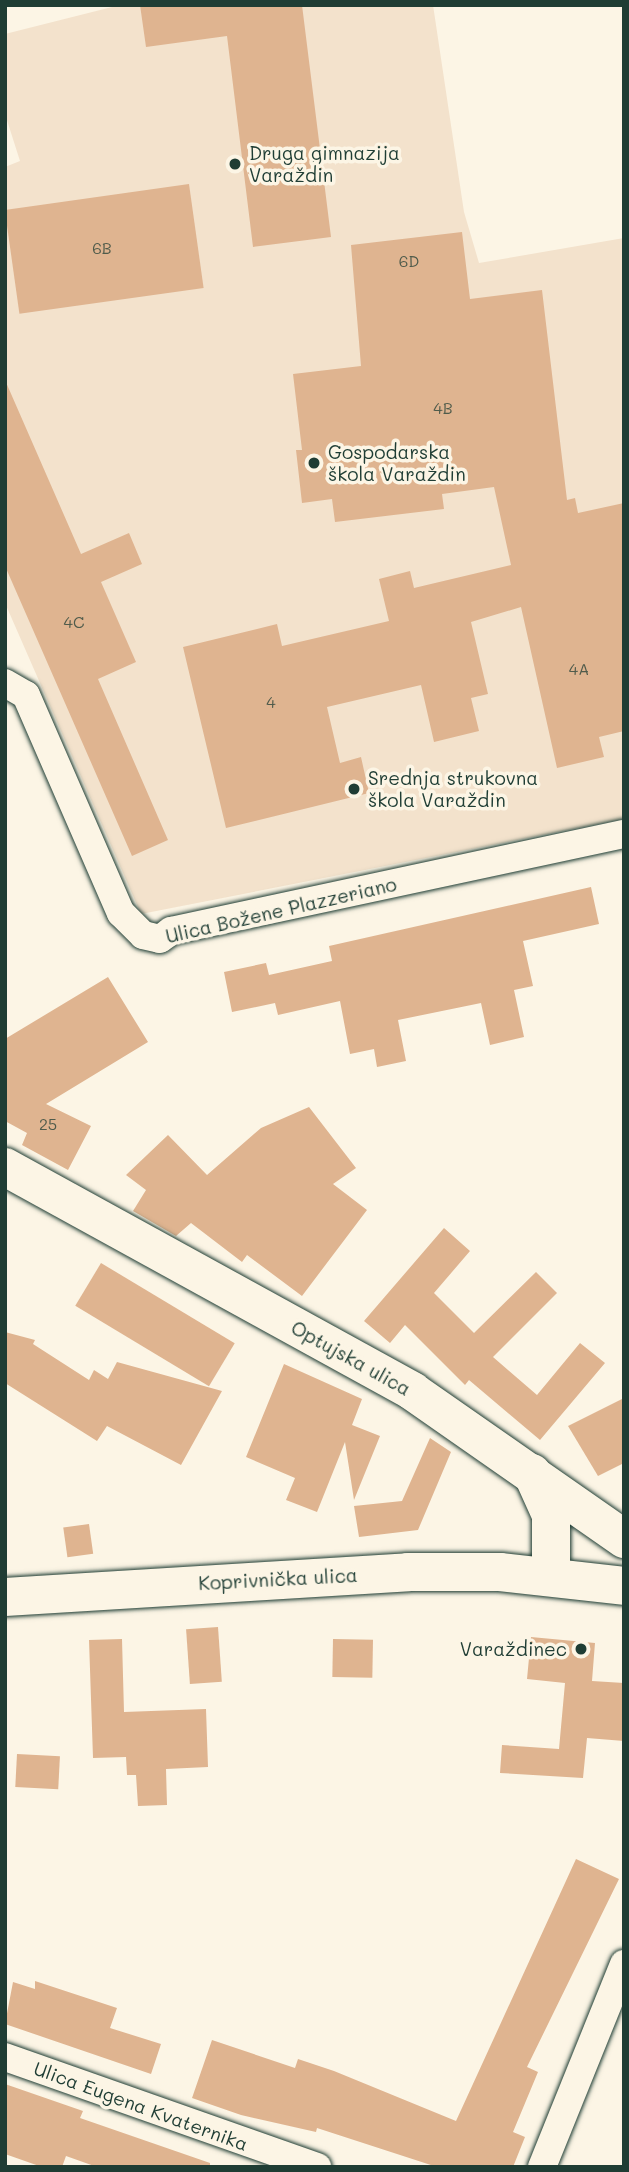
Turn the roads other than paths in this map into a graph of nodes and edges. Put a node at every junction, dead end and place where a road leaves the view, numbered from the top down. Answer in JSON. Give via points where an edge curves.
{"nodes":[{"id":1,"x":5,"y":683,"type":"edge"},
{"id":2,"x":624,"y":834,"type":"edge"},
{"id":3,"x":5,"y":1167,"type":"edge"},
{"id":4,"x":531,"y":1471,"type":"junction"},
{"id":5,"x":624,"y":1539,"type":"edge"},
{"id":6,"x":551,"y":1576,"type":"junction"},
{"id":7,"x":624,"y":1586,"type":"edge"},
{"id":8,"x":5,"y":1597,"type":"edge"},
{"id":9,"x":624,"y":1965,"type":"edge"},
{"id":10,"x":5,"y":2057,"type":"edge"},
{"id":11,"x":317,"y":2167,"type":"edge"},
{"id":12,"x":542,"y":2167,"type":"edge"}],
"edges":[{"from":1,"to":2,"type":"street","name":"Ulica Božene Plazzeriano","via":[[26,695],[121,913],[143,935],[160,939],[171,931]]},
{"from":3,"to":4,"type":"main road","name":"Optujska ulica","via":[[412,1391]]},
{"from":4,"to":5,"type":"main road","name":"Optujska ulica"},
{"from":4,"to":6,"type":"main road","via":[[551,1515]]},
{"from":6,"to":7,"type":"main road"},
{"from":6,"to":8,"type":"main road","name":"Koprivnička ulica","via":[[341,1574]]},
{"from":9,"to":12,"type":"street"},
{"from":10,"to":11,"type":"street","name":"Ulica Eugena Kvaternika"}]}
